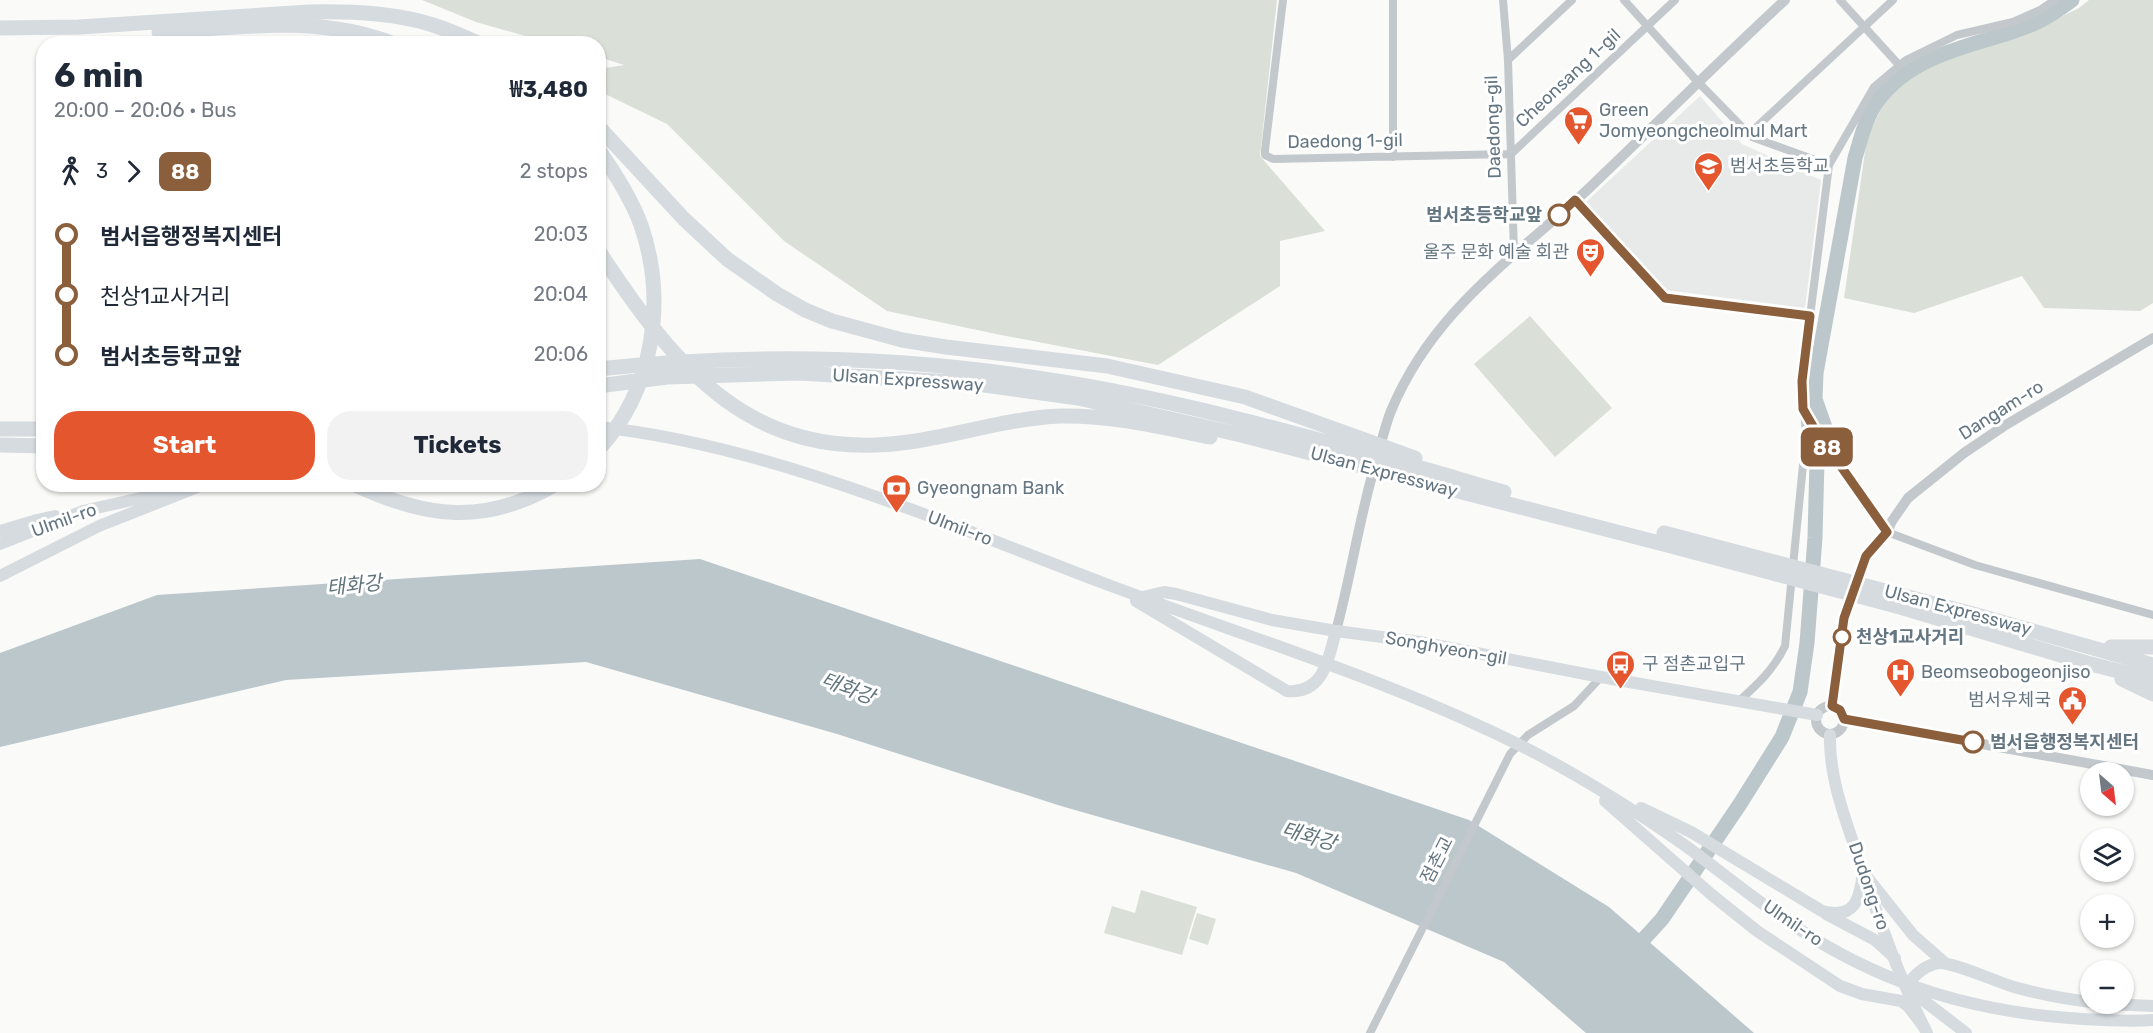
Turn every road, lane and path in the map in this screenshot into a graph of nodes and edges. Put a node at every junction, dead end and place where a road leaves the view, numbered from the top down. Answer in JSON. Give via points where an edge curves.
{"nodes":[{"id":1,"x":1283,"y":0,"type":"edge"},
{"id":2,"x":1392,"y":0,"type":"edge"},
{"id":3,"x":1503,"y":0,"type":"edge"},
{"id":4,"x":1572,"y":0,"type":"edge"},
{"id":5,"x":1624,"y":0,"type":"edge"},
{"id":6,"x":1675,"y":0,"type":"edge"},
{"id":7,"x":1785,"y":0,"type":"edge"},
{"id":8,"x":1840,"y":0,"type":"edge"},
{"id":9,"x":1893,"y":0,"type":"edge"},
{"id":10,"x":2052,"y":1,"type":"edge"},
{"id":11,"x":371,"y":15,"type":"junction"},
{"id":12,"x":1648,"y":25,"type":"junction"},
{"id":13,"x":1864,"y":26,"type":"junction"},
{"id":14,"x":0,"y":28,"type":"edge"},
{"id":15,"x":36,"y":36,"type":"edge"},
{"id":16,"x":43,"y":36,"type":"edge"},
{"id":17,"x":367,"y":36,"type":"edge"},
{"id":18,"x":441,"y":36,"type":"edge"},
{"id":19,"x":463,"y":36,"type":"edge"},
{"id":20,"x":0,"y":37,"type":"edge"},
{"id":21,"x":1508,"y":60,"type":"junction"},
{"id":22,"x":1899,"y":65,"type":"junction"},
{"id":23,"x":1697,"y":81,"type":"junction"},
{"id":24,"x":1749,"y":134,"type":"junction"},
{"id":25,"x":606,"y":135,"type":"edge"},
{"id":26,"x":1511,"y":154,"type":"junction"},
{"id":27,"x":1393,"y":157,"type":"junction"},
{"id":28,"x":606,"y":161,"type":"edge"},
{"id":29,"x":1829,"y":165,"type":"junction"},
{"id":30,"x":1575,"y":200,"type":"junction"},
{"id":31,"x":1514,"y":253,"type":"junction"},
{"id":32,"x":606,"y":262,"type":"edge"},
{"id":33,"x":1810,"y":316,"type":"junction"},
{"id":34,"x":2153,"y":338,"type":"edge"},
{"id":35,"x":606,"y":368,"type":"edge"},
{"id":36,"x":606,"y":385,"type":"edge"},
{"id":37,"x":1803,"y":409,"type":"junction"},
{"id":38,"x":606,"y":428,"type":"edge"},
{"id":39,"x":0,"y":429,"type":"edge"},
{"id":40,"x":36,"y":429,"type":"edge"},
{"id":41,"x":606,"y":440,"type":"edge"},
{"id":42,"x":0,"y":445,"type":"edge"},
{"id":43,"x":36,"y":446,"type":"edge"},
{"id":44,"x":1293,"y":448,"type":"junction"},
{"id":45,"x":1443,"y":474,"type":"junction"},
{"id":46,"x":165,"y":492,"type":"edge"},
{"id":47,"x":185,"y":492,"type":"edge"},
{"id":48,"x":372,"y":492,"type":"edge"},
{"id":49,"x":542,"y":492,"type":"edge"},
{"id":50,"x":83,"y":511,"type":"junction"},
{"id":51,"x":0,"y":531,"type":"edge"},
{"id":52,"x":1887,"y":532,"type":"junction"},
{"id":53,"x":0,"y":544,"type":"edge"},
{"id":54,"x":1781,"y":569,"type":"junction"},
{"id":55,"x":0,"y":576,"type":"edge"},
{"id":56,"x":1109,"y":585,"type":"junction"},
{"id":57,"x":1143,"y":597,"type":"junction"},
{"id":58,"x":1902,"y":601,"type":"junction"},
{"id":59,"x":2153,"y":615,"type":"edge"},
{"id":60,"x":1336,"y":631,"type":"junction"},
{"id":61,"x":2153,"y":647,"type":"edge"},
{"id":62,"x":2092,"y":648,"type":"junction"},
{"id":63,"x":2087,"y":663,"type":"junction"},
{"id":64,"x":2153,"y":665,"type":"edge"},
{"id":65,"x":1601,"y":677,"type":"junction"},
{"id":66,"x":2153,"y":680,"type":"edge"},
{"id":67,"x":2153,"y":694,"type":"edge"},
{"id":68,"x":1740,"y":701,"type":"junction"},
{"id":69,"x":1832,"y":706,"type":"junction"},
{"id":70,"x":1811,"y":715,"type":"junction"},
{"id":71,"x":1844,"y":719,"type":"junction"},
{"id":72,"x":1830,"y":735,"type":"junction"},
{"id":73,"x":2153,"y":775,"type":"edge"},
{"id":74,"x":1581,"y":779,"type":"junction"},
{"id":75,"x":1863,"y":872,"type":"junction"},
{"id":76,"x":1822,"y":911,"type":"junction"},
{"id":77,"x":1895,"y":958,"type":"junction"},
{"id":78,"x":1945,"y":963,"type":"junction"},
{"id":79,"x":1905,"y":983,"type":"junction"},
{"id":80,"x":1870,"y":996,"type":"junction"},
{"id":81,"x":2080,"y":1001,"type":"edge"},
{"id":82,"x":2134,"y":1005,"type":"edge"},
{"id":83,"x":2153,"y":1006,"type":"edge"},
{"id":84,"x":2153,"y":1020,"type":"edge"},
{"id":85,"x":1925,"y":1030,"type":"edge"},
{"id":86,"x":1370,"y":1033,"type":"edge"},
{"id":87,"x":1966,"y":1033,"type":"edge"}],
"edges":[{"from":1,"to":27,"type":"street","name":"Daedong 1-gil","via":[[1265,155],[1273,159]]},
{"from":2,"to":27,"type":"street"},
{"from":3,"to":21,"type":"street","name":"Daedong-gil"},
{"from":4,"to":21,"type":"street"},
{"from":5,"to":12,"type":"street","name":"Cheonsang 1-gil"},
{"from":6,"to":12,"type":"street","name":"Cheonsang 1-gil"},
{"from":7,"to":23,"type":"street"},
{"from":8,"to":13,"type":"street"},
{"from":9,"to":13,"type":"street"},
{"from":10,"to":22,"type":"street","via":[[2013,22],[1956,35]]},
{"from":11,"to":14,"type":"highway","via":[[309,12],[79,27]]},
{"from":11,"to":18,"type":"highway"},
{"from":11,"to":19,"type":"highway","via":[[418,21]]},
{"from":12,"to":23,"type":"street","name":"Cheonsang 1-gil"},
{"from":12,"to":26,"type":"street","name":"Cheonsang 1-gil"},
{"from":13,"to":22,"type":"street"},
{"from":13,"to":24,"type":"street"},
{"from":15,"to":20,"type":"highway"},
{"from":16,"to":17,"type":"highway","via":[[300,24]]},
{"from":21,"to":26,"type":"street","name":"Daedong-gil"},
{"from":22,"to":29,"type":"street","via":[[1874,87]]},
{"from":23,"to":24,"type":"street","name":"Cheonsang 1-gil"},
{"from":23,"to":30,"type":"street"},
{"from":24,"to":29,"type":"street","name":"Cheonsang 1-gil"},
{"from":25,"to":45,"type":"highway","via":[[706,241],[750,276],[814,314],[902,340],[1107,366],[1245,397],[1418,459]]},
{"from":26,"to":27,"type":"street","name":"Daedong 1-gil"},
{"from":26,"to":31,"type":"street","name":"Daedong-gil"},
{"from":28,"to":41,"type":"highway","via":[[640,223],[651,263],[653,295],[648,360],[622,419]]},
{"from":29,"to":33,"type":"street"},
{"from":30,"to":31,"type":"street"},
{"from":30,"to":33,"type":"street","via":[[1665,298]]},
{"from":31,"to":60,"type":"street","via":[[1468,295],[1438,330],[1391,411],[1364,502]]},
{"from":32,"to":44,"type":"highway","via":[[675,355],[724,400],[779,429],[825,442],[910,442],[1013,421],[1080,416],[1134,422],[1273,451]]},
{"from":33,"to":37,"type":"street","via":[[1802,381]]},
{"from":34,"to":52,"type":"street","name":"Dangam-ro","via":[[1964,453],[1908,498]]},
{"from":35,"to":45,"type":"highway","name":"Ulsan Expressway","via":[[808,359],[873,360],[967,369],[1068,383],[1168,403]]},
{"from":36,"to":44,"type":"highway","name":"Ulsan Expressway","via":[[667,377],[799,373],[970,383],[1099,402]]},
{"from":37,"to":52,"type":"street"},
{"from":37,"to":68,"type":"street","via":[[1806,435],[1785,646],[1766,676]]},
{"from":38,"to":56,"type":"main road","name":"Ulmil-ro","via":[[698,442],[870,493]]},
{"from":39,"to":40,"type":"highway"},
{"from":42,"to":43,"type":"highway"},
{"from":44,"to":54,"type":"highway","name":"Ulsan Expressway"},
{"from":45,"to":54,"type":"highway","name":"Ulsan Expressway"},
{"from":46,"to":50,"type":"main road","name":"Ulmil-ro"},
{"from":47,"to":55,"type":"main road","via":[[99,526]]},
{"from":48,"to":49,"type":"highway","via":[[400,504],[455,513],[512,505]]},
{"from":50,"to":51,"type":"main road"},
{"from":50,"to":53,"type":"main road","name":"Ulmil-ro"},
{"from":52,"to":59,"type":"street","via":[[1975,565]]},
{"from":52,"to":69,"type":"street","name":"Dangam-ro","via":[[1866,556],[1844,618]]},
{"from":54,"to":58,"type":"highway","name":"Ulsan Expressway"},
{"from":56,"to":57,"type":"main road","name":"Ulmil-ro"},
{"from":56,"to":60,"type":"main road","via":[[1287,691],[1299,692],[1315,684]]},
{"from":57,"to":60,"type":"main road","name":"Songhyeon-gil","via":[[1164,592],[1176,594],[1272,620]]},
{"from":57,"to":74,"type":"main road","name":"Ulmil-ro","via":[[1472,723]]},
{"from":58,"to":62,"type":"highway","name":"Ulsan Expressway"},
{"from":58,"to":63,"type":"highway","name":"Ulsan Expressway"},
{"from":60,"to":65,"type":"main road","name":"Songhyeon-gil","via":[[1420,642]]},
{"from":61,"to":62,"type":"highway"},
{"from":62,"to":64,"type":"highway","name":"Ulsan Expressway"},
{"from":63,"to":66,"type":"highway","name":"Ulsan Expressway"},
{"from":63,"to":67,"type":"highway"},
{"from":65,"to":68,"type":"main road"},
{"from":65,"to":86,"type":"street","name":"점촌교","via":[[1574,706],[1528,735],[1510,754]]},
{"from":68,"to":70,"type":"main road"},
{"from":69,"to":70,"type":"street"},
{"from":69,"to":71,"type":"street","via":[[1840,710]]},
{"from":70,"to":72,"type":"street","via":[[1818,729]]},
{"from":71,"to":72,"type":"street","via":[[1839,732]]},
{"from":71,"to":73,"type":"street"},
{"from":72,"to":75,"type":"main road","name":"Dudong-ro","via":[[1836,790]]},
{"from":74,"to":76,"type":"main road","via":[[1690,832]]},
{"from":74,"to":80,"type":"main road","via":[[1757,931],[1830,981]]},
{"from":74,"to":84,"type":"main road","name":"Ulmil-ro","via":[[1683,844],[1812,937],[1866,967],[1924,991],[1977,1006],[2109,1021]]},
{"from":75,"to":76,"type":"main road","via":[[1856,903],[1837,913]]},
{"from":75,"to":77,"type":"main road","name":"Dudong-ro"},
{"from":75,"to":78,"type":"main road","via":[[1912,934]]},
{"from":76,"to":77,"type":"main road","via":[[1875,940]]},
{"from":77,"to":79,"type":"main road","name":"Dudong-ro"},
{"from":78,"to":79,"type":"main road","via":[[1928,966]]},
{"from":78,"to":81,"type":"main road","via":[[2013,987]]},
{"from":79,"to":80,"type":"main road","via":[[1899,992]]},
{"from":79,"to":85,"type":"main road","name":"Dudong-ro"},
{"from":79,"to":87,"type":"main road"},
{"from":80,"to":85,"type":"main road","via":[[1901,1001]]},
{"from":82,"to":83,"type":"main road"}]}
